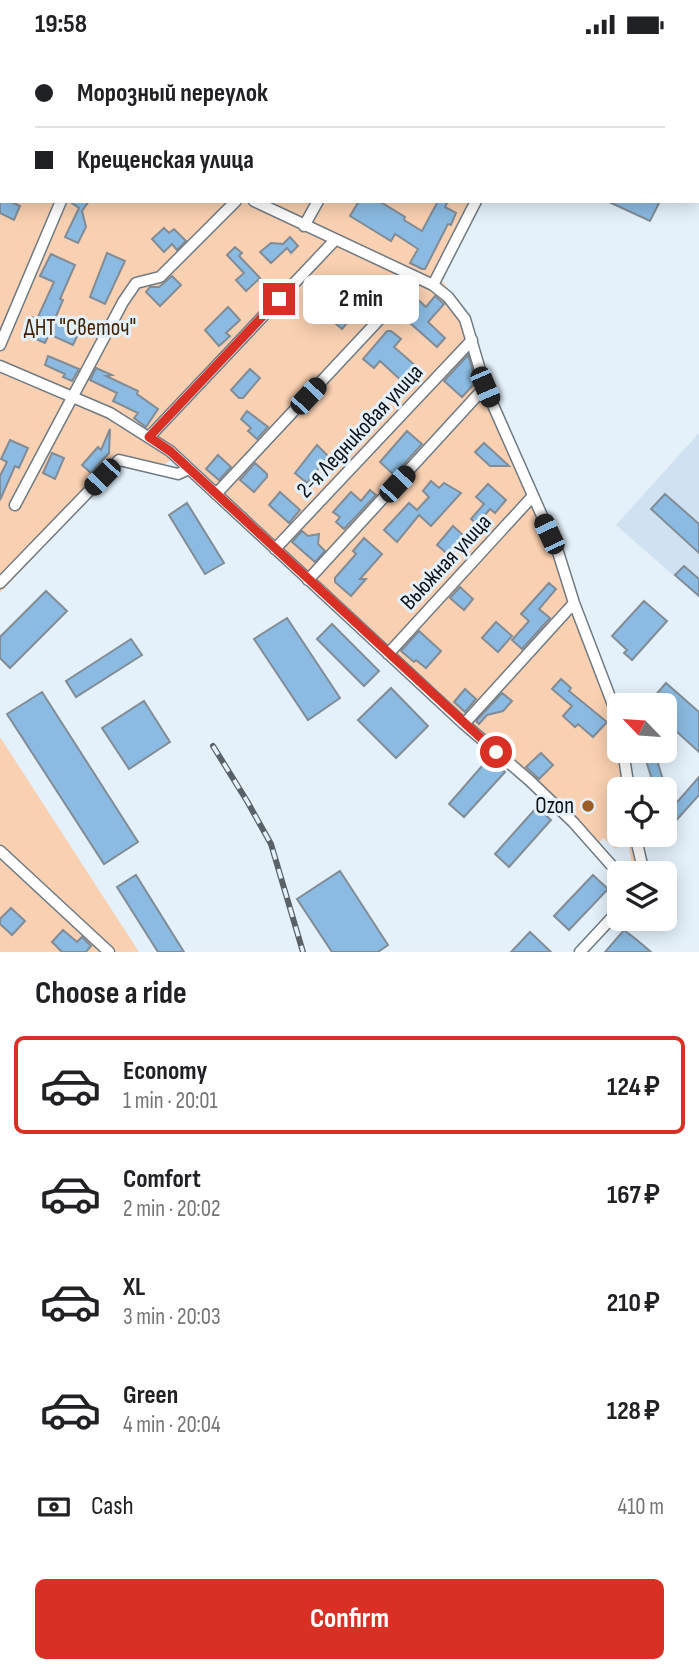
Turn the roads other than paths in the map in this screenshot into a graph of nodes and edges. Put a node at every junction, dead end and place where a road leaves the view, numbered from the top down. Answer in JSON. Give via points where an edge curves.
{"nodes":[{"id":1,"x":60,"y":203,"type":"edge"},
{"id":2,"x":234,"y":203,"type":"edge"},
{"id":3,"x":258,"y":203,"type":"edge"},
{"id":4,"x":317,"y":203,"type":"edge"},
{"id":5,"x":475,"y":203,"type":"edge"},
{"id":6,"x":304,"y":226,"type":"junction"},
{"id":7,"x":335,"y":240,"type":"junction"},
{"id":8,"x":418,"y":278,"type":"junction"},
{"id":9,"x":433,"y":285,"type":"junction"},
{"id":10,"x":472,"y":340,"type":"junction"},
{"id":11,"x":0,"y":345,"type":"edge"},
{"id":12,"x":0,"y":366,"type":"edge"},
{"id":13,"x":485,"y":387,"type":"junction"},
{"id":14,"x":72,"y":396,"type":"junction"},
{"id":15,"x":149,"y":437,"type":"junction"},
{"id":16,"x":189,"y":469,"type":"junction"},
{"id":17,"x":216,"y":494,"type":"junction"},
{"id":18,"x":532,"y":497,"type":"junction"},
{"id":19,"x":15,"y":505,"type":"dead end"},
{"id":20,"x":275,"y":548,"type":"junction"},
{"id":21,"x":308,"y":580,"type":"junction"},
{"id":22,"x":0,"y":583,"type":"edge"},
{"id":23,"x":574,"y":603,"type":"junction"},
{"id":24,"x":388,"y":654,"type":"junction"},
{"id":25,"x":608,"y":693,"type":"edge"},
{"id":26,"x":464,"y":724,"type":"junction"},
{"id":27,"x":0,"y":851,"type":"edge"},
{"id":28,"x":608,"y":861,"type":"edge"},
{"id":29,"x":607,"y":923,"type":"edge"},
{"id":30,"x":109,"y":952,"type":"edge"},
{"id":31,"x":580,"y":952,"type":"edge"}],
"edges":[{"from":1,"to":11,"type":"street"},
{"from":2,"to":14,"type":"street","via":[[160,277],[135,283]]},
{"from":3,"to":6,"type":"street"},
{"from":4,"to":6,"type":"street"},
{"from":5,"to":9,"type":"street"},
{"from":6,"to":7,"type":"street"},
{"from":7,"to":8,"type":"street"},
{"from":7,"to":15,"type":"street"},
{"from":8,"to":9,"type":"street"},
{"from":8,"to":17,"type":"street"},
{"from":9,"to":10,"type":"street","via":[[465,320]]},
{"from":10,"to":13,"type":"street"},
{"from":10,"to":20,"type":"street","name":"2-я Ледниковая улица"},
{"from":12,"to":14,"type":"street"},
{"from":13,"to":18,"type":"street"},
{"from":13,"to":21,"type":"street"},
{"from":14,"to":15,"type":"street"},
{"from":14,"to":19,"type":"street"},
{"from":15,"to":16,"type":"street"},
{"from":16,"to":17,"type":"street"},
{"from":16,"to":22,"type":"street","via":[[178,474],[119,460]]},
{"from":17,"to":20,"type":"street"},
{"from":18,"to":23,"type":"street","via":[[558,552]]},
{"from":18,"to":24,"type":"street","name":"Вьюжная улица"},
{"from":20,"to":21,"type":"street"},
{"from":21,"to":24,"type":"street"},
{"from":23,"to":25,"type":"street"},
{"from":23,"to":26,"type":"street"},
{"from":24,"to":26,"type":"street"},
{"from":26,"to":28,"type":"street","via":[[573,822]]},
{"from":27,"to":30,"type":"street"},
{"from":29,"to":31,"type":"street"}]}
